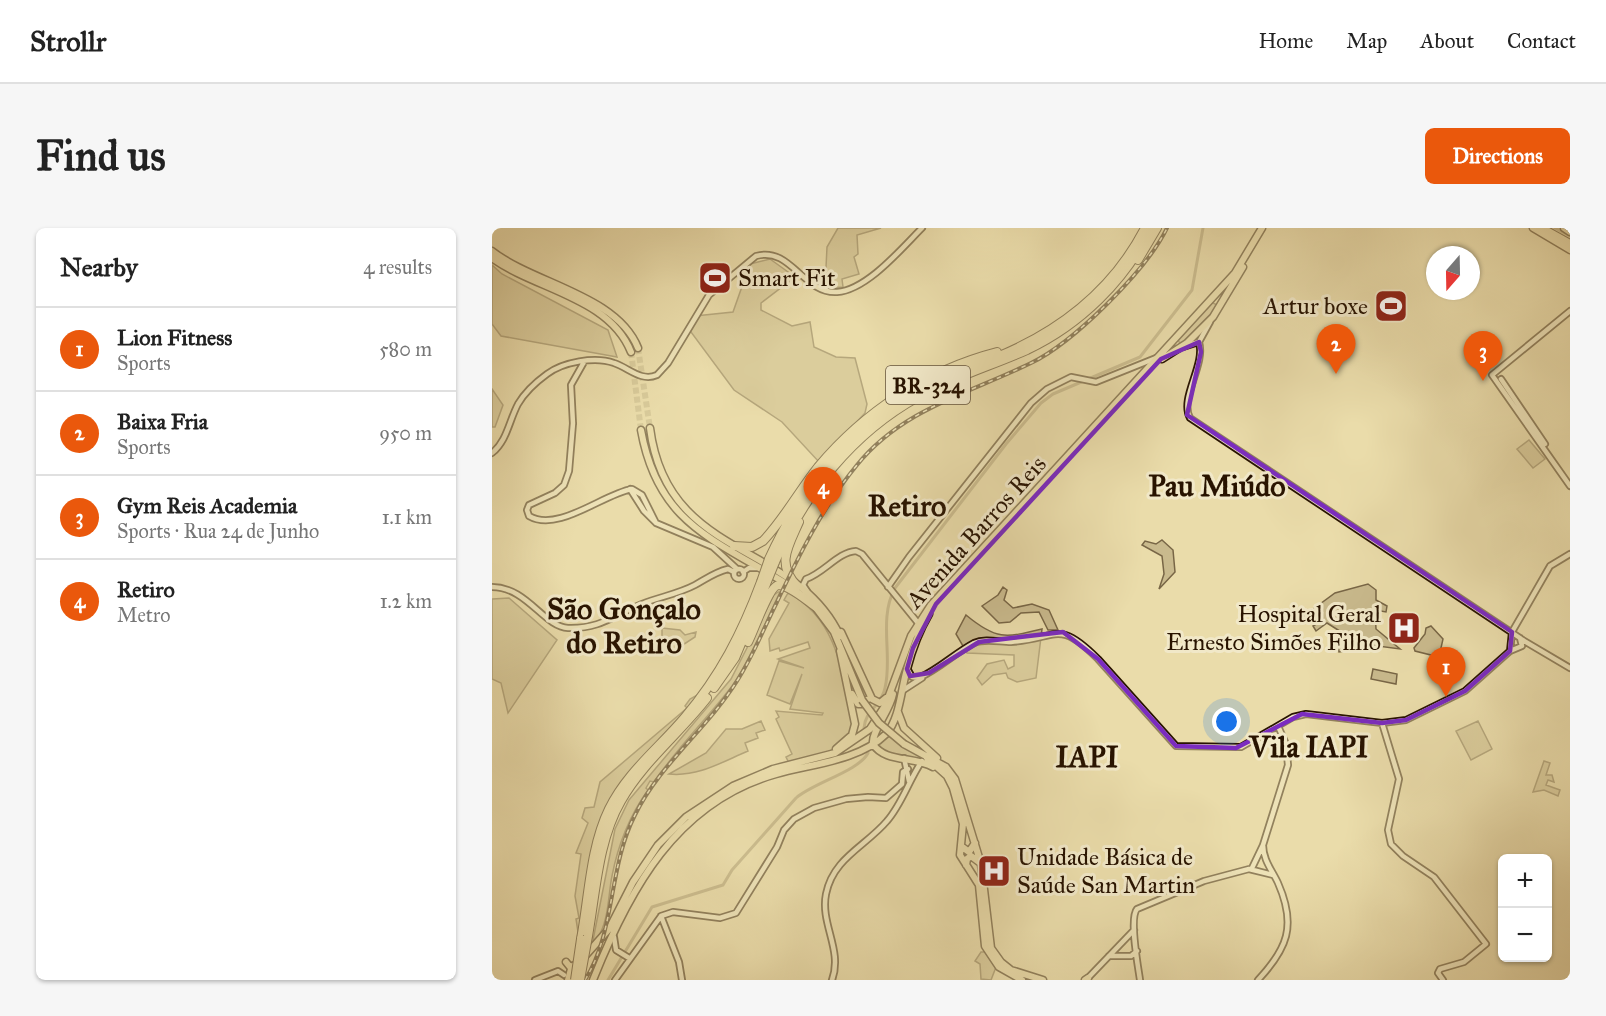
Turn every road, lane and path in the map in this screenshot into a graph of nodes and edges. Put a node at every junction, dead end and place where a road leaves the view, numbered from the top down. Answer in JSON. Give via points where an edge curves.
{"nodes":[{"id":1,"x":922,"y":228,"type":"edge"},
{"id":2,"x":1138,"y":228,"type":"edge"},
{"id":3,"x":1145,"y":228,"type":"edge"},
{"id":4,"x":1151,"y":228,"type":"edge"},
{"id":5,"x":1157,"y":228,"type":"edge"},
{"id":6,"x":1264,"y":228,"type":"edge"},
{"id":7,"x":1533,"y":228,"type":"edge"},
{"id":8,"x":1542,"y":228,"type":"edge"},
{"id":9,"x":1548,"y":228,"type":"edge"},
{"id":10,"x":1570,"y":242,"type":"edge"},
{"id":11,"x":1570,"y":250,"type":"edge"},
{"id":12,"x":492,"y":251,"type":"edge"},
{"id":13,"x":1127,"y":257,"type":"junction"},
{"id":14,"x":492,"y":258,"type":"edge"},
{"id":15,"x":1218,"y":292,"type":"junction"},
{"id":16,"x":1225,"y":298,"type":"junction"},
{"id":17,"x":1209,"y":302,"type":"junction"},
{"id":18,"x":1219,"y":309,"type":"junction"},
{"id":19,"x":1088,"y":310,"type":"junction"},
{"id":20,"x":1570,"y":311,"type":"edge"},
{"id":21,"x":1213,"y":317,"type":"junction"},
{"id":22,"x":1176,"y":339,"type":"junction"},
{"id":23,"x":1199,"y":342,"type":"junction"},
{"id":24,"x":638,"y":348,"type":"tunnel mouth"},
{"id":25,"x":1016,"y":348,"type":"junction"},
{"id":26,"x":1180,"y":348,"type":"junction"},
{"id":27,"x":631,"y":352,"type":"tunnel mouth"},
{"id":28,"x":1159,"y":357,"type":"junction"},
{"id":29,"x":584,"y":362,"type":"junction"},
{"id":30,"x":1501,"y":381,"type":"junction"},
{"id":31,"x":895,"y":398,"type":"junction"},
{"id":32,"x":868,"y":425,"type":"junction"},
{"id":33,"x":650,"y":428,"type":"tunnel mouth"},
{"id":34,"x":641,"y":430,"type":"tunnel mouth"},
{"id":35,"x":492,"y":453,"type":"edge"},
{"id":36,"x":1570,"y":481,"type":"edge"},
{"id":37,"x":1570,"y":486,"type":"edge"},
{"id":38,"x":671,"y":487,"type":"junction"},
{"id":39,"x":816,"y":489,"type":"junction"},
{"id":40,"x":663,"y":494,"type":"junction"},
{"id":41,"x":732,"y":548,"type":"junction"},
{"id":42,"x":1570,"y":554,"type":"edge"},
{"id":43,"x":772,"y":560,"type":"junction"},
{"id":44,"x":741,"y":567,"type":"junction"},
{"id":45,"x":760,"y":568,"type":"junction"},
{"id":46,"x":763,"y":583,"type":"junction"},
{"id":47,"x":797,"y":586,"type":"junction"},
{"id":48,"x":492,"y":587,"type":"edge"},
{"id":49,"x":890,"y":589,"type":"junction"},
{"id":50,"x":811,"y":595,"type":"junction"},
{"id":51,"x":816,"y":607,"type":"junction"},
{"id":52,"x":826,"y":610,"type":"junction"},
{"id":53,"x":927,"y":617,"type":"junction"},
{"id":54,"x":918,"y":623,"type":"junction"},
{"id":55,"x":1512,"y":633,"type":"junction"},
{"id":56,"x":837,"y":638,"type":"junction"},
{"id":57,"x":1521,"y":639,"type":"junction"},
{"id":58,"x":1512,"y":641,"type":"junction"},
{"id":59,"x":1518,"y":648,"type":"junction"},
{"id":60,"x":1534,"y":648,"type":"junction"},
{"id":61,"x":840,"y":651,"type":"junction"},
{"id":62,"x":1510,"y":651,"type":"junction"},
{"id":63,"x":1570,"y":668,"type":"edge"},
{"id":64,"x":907,"y":669,"type":"junction"},
{"id":65,"x":929,"y":673,"type":"junction"},
{"id":66,"x":912,"y":677,"type":"junction"},
{"id":67,"x":893,"y":681,"type":"junction"},
{"id":68,"x":910,"y":686,"type":"junction"},
{"id":69,"x":866,"y":688,"type":"junction"},
{"id":70,"x":891,"y":689,"type":"junction"},
{"id":71,"x":901,"y":692,"type":"junction"},
{"id":72,"x":709,"y":696,"type":"junction"},
{"id":73,"x":861,"y":699,"type":"junction"},
{"id":74,"x":898,"y":704,"type":"junction"},
{"id":75,"x":885,"y":718,"type":"junction"},
{"id":76,"x":893,"y":722,"type":"junction"},
{"id":77,"x":1382,"y":723,"type":"junction"},
{"id":78,"x":875,"y":724,"type":"junction"},
{"id":79,"x":1278,"y":726,"type":"junction"},
{"id":80,"x":856,"y":740,"type":"junction"},
{"id":81,"x":873,"y":744,"type":"junction"},
{"id":82,"x":860,"y":750,"type":"junction"},
{"id":83,"x":927,"y":757,"type":"junction"},
{"id":84,"x":820,"y":758,"type":"junction"},
{"id":85,"x":903,"y":758,"type":"junction"},
{"id":86,"x":908,"y":769,"type":"junction"},
{"id":87,"x":945,"y":770,"type":"junction"},
{"id":88,"x":909,"y":782,"type":"junction"},
{"id":89,"x":975,"y":843,"type":"junction"},
{"id":90,"x":1263,"y":845,"type":"junction"},
{"id":91,"x":960,"y":846,"type":"junction"},
{"id":92,"x":981,"y":864,"type":"junction"},
{"id":93,"x":966,"y":865,"type":"junction"},
{"id":94,"x":1251,"y":868,"type":"junction"},
{"id":95,"x":1273,"y":875,"type":"junction"},
{"id":96,"x":661,"y":916,"type":"junction"},
{"id":97,"x":616,"y":928,"type":"junction"},
{"id":98,"x":1134,"y":930,"type":"junction"},
{"id":99,"x":585,"y":938,"type":"junction"},
{"id":100,"x":601,"y":939,"type":"junction"},
{"id":101,"x":1126,"y":940,"type":"junction"},
{"id":102,"x":1136,"y":941,"type":"junction"},
{"id":103,"x":607,"y":946,"type":"junction"},
{"id":104,"x":1137,"y":951,"type":"junction"},
{"id":105,"x":623,"y":955,"type":"junction"},
{"id":106,"x":1129,"y":956,"type":"junction"},
{"id":107,"x":1106,"y":957,"type":"junction"},
{"id":108,"x":566,"y":962,"type":"dead end"},
{"id":109,"x":600,"y":962,"type":"junction"},
{"id":110,"x":1138,"y":966,"type":"junction"},
{"id":111,"x":573,"y":967,"type":"junction"},
{"id":112,"x":563,"y":976,"type":"edge"},
{"id":113,"x":1087,"y":979,"type":"edge"},
{"id":114,"x":535,"y":980,"type":"edge"},
{"id":115,"x":557,"y":980,"type":"edge"},
{"id":116,"x":574,"y":980,"type":"edge"},
{"id":117,"x":580,"y":980,"type":"edge"},
{"id":118,"x":592,"y":980,"type":"edge"},
{"id":119,"x":615,"y":980,"type":"edge"},
{"id":120,"x":682,"y":980,"type":"edge"},
{"id":121,"x":832,"y":980,"type":"edge"},
{"id":122,"x":1022,"y":980,"type":"edge"},
{"id":123,"x":1043,"y":980,"type":"edge"},
{"id":124,"x":1140,"y":980,"type":"edge"},
{"id":125,"x":1258,"y":980,"type":"edge"},
{"id":126,"x":1443,"y":980,"type":"edge"}],
"edges":[{"from":1,"to":29,"type":"main road","via":[[883,266],[837,292],[813,285],[778,257],[756,256],[709,295],[664,368],[653,377],[640,376],[611,362]]},
{"from":2,"to":13,"type":"highway"},
{"from":3,"to":13,"type":"highway","number":"BR-324"},
{"from":4,"to":19,"type":"highway","number":"BR-324","via":[[1127,267]]},
{"from":5,"to":19,"type":"highway","via":[[1145,250],[1114,288]]},
{"from":6,"to":15,"type":"main road","name":"Avenida Barros Reis"},
{"from":6,"to":16,"type":"main road","name":"Avenida Barros Reis"},
{"from":7,"to":11,"type":"main road"},
{"from":8,"to":10,"type":"highway"},
{"from":9,"to":10,"type":"highway"},
{"from":12,"to":24,"type":"main road","via":[[612,314],[627,328]]},
{"from":13,"to":25,"type":"highway","number":"BR-324","via":[[1084,305],[1048,332]]},
{"from":14,"to":27,"type":"main road","via":[[601,315],[619,330]]},
{"from":15,"to":16,"type":"main road"},
{"from":15,"to":17,"type":"main road","name":"Avenida Barros Reis"},
{"from":16,"to":18,"type":"main road","name":"Avenida Barros Reis"},
{"from":17,"to":18,"type":"main road","via":[[1216,302]]},
{"from":17,"to":22,"type":"main road","name":"Avenida Barros Reis"},
{"from":18,"to":21,"type":"main road","name":"Avenida Barros Reis"},
{"from":19,"to":39,"type":"highway","number":"BR-324","via":[[1032,347],[908,403],[857,443]]},
{"from":20,"to":30,"type":"main road","via":[[1493,374]]},
{"from":21,"to":23,"type":"main road"},
{"from":21,"to":26,"type":"main road","name":"Avenida Barros Reis"},
{"from":22,"to":26,"type":"main road"},
{"from":22,"to":28,"type":"main road","name":"Avenida Barros Reis"},
{"from":23,"to":26,"type":"main road"},
{"from":23,"to":55,"type":"main road","via":[[1201,354],[1188,404],[1190,418]]},
{"from":25,"to":31,"type":"highway","via":[[951,368]]},
{"from":25,"to":32,"type":"highway","number":"BR-324","via":[[928,384]]},
{"from":26,"to":53,"type":"main road","name":"Avenida Barros Reis","via":[[1161,359]]},
{"from":28,"to":49,"type":"main road","via":[[1096,382],[1071,377],[1039,394],[909,557]]},
{"from":28,"to":54,"type":"main road","name":"Avenida Barros Reis"},
{"from":29,"to":35,"type":"main road","via":[[557,367],[535,384],[520,401],[503,440]]},
{"from":29,"to":44,"type":"main road","via":[[571,386],[573,423],[566,481],[558,491],[531,504],[529,516],[540,520],[563,517],[630,489],[656,523],[713,547]]},
{"from":30,"to":36,"type":"main road"},
{"from":30,"to":37,"type":"main road"},
{"from":31,"to":32,"type":"highway"},
{"from":31,"to":41,"type":"highway","via":[[835,448],[764,541],[752,547]]},
{"from":32,"to":43,"type":"highway","number":"BR-324","via":[[811,485],[788,521]]},
{"from":33,"to":38,"type":"main road","via":[[656,456]]},
{"from":34,"to":40,"type":"main road","via":[[650,469]]},
{"from":38,"to":40,"type":"main road"},
{"from":38,"to":41,"type":"main road","via":[[690,515]]},
{"from":39,"to":43,"type":"highway","number":"BR-324"},
{"from":39,"to":47,"type":"highway","via":[[785,560],[787,574]]},
{"from":40,"to":41,"type":"main road","via":[[688,523]]},
{"from":41,"to":44,"type":"main road"},
{"from":41,"to":44,"type":"main road"},
{"from":42,"to":55,"type":"main road","via":[[1550,566]]},
{"from":43,"to":46,"type":"highway","number":"BR-324","bridge":true},
{"from":44,"to":45,"type":"main road"},
{"from":44,"to":45,"type":"main road"},
{"from":44,"to":47,"type":"main road"},
{"from":44,"to":48,"type":"main road","via":[[715,573],[679,592],[591,627],[562,627],[524,597]]},
{"from":45,"to":51,"type":"main road"},
{"from":46,"to":72,"type":"highway","number":"BR-324","via":[[735,658]]},
{"from":46,"to":99,"type":"highway","number":"BR-324","via":[[718,674],[682,720],[631,774],[609,810],[597,849]]},
{"from":47,"to":50,"type":"main road"},
{"from":49,"to":50,"type":"main road","via":[[862,554],[853,550],[804,580],[803,585]]},
{"from":49,"to":54,"type":"main road"},
{"from":50,"to":52,"type":"main road"},
{"from":51,"to":56,"type":"main road"},
{"from":51,"to":72,"type":"highway","via":[[783,586],[772,588],[759,622],[733,668]]},
{"from":52,"to":69,"type":"main road","via":[[841,631]]},
{"from":52,"to":73,"type":"main road","via":[[844,645]]},
{"from":53,"to":54,"type":"main road"},
{"from":53,"to":64,"type":"main road","name":"Avenida Barros Reis"},
{"from":54,"to":67,"type":"main road","name":"Avenida Barros Reis"},
{"from":55,"to":57,"type":"main road"},
{"from":55,"to":58,"type":"main road"},
{"from":56,"to":61,"type":"main road"},
{"from":56,"to":73,"type":"main road"},
{"from":57,"to":58,"type":"main road"},
{"from":57,"to":59,"type":"main road","via":[[1523,645]]},
{"from":57,"to":60,"type":"main road"},
{"from":58,"to":59,"type":"main road"},
{"from":58,"to":62,"type":"main road"},
{"from":59,"to":60,"type":"main road"},
{"from":59,"to":62,"type":"main road"},
{"from":60,"to":63,"type":"main road"},
{"from":61,"to":69,"type":"main road","via":[[858,704],[867,701]]},
{"from":61,"to":84,"type":"main road","via":[[855,724],[848,739]]},
{"from":62,"to":77,"type":"main road","via":[[1456,697],[1406,720]]},
{"from":64,"to":66,"type":"main road"},
{"from":64,"to":71,"type":"main road","name":"Avenida Barros Reis"},
{"from":65,"to":66,"type":"main road"},
{"from":65,"to":68,"type":"main road"},
{"from":65,"to":79,"type":"main road","via":[[979,642],[1014,641],[1063,632],[1092,653],[1178,747],[1241,747]]},
{"from":66,"to":68,"type":"main road"},
{"from":67,"to":70,"type":"main road","name":"Avenida Barros Reis"},
{"from":67,"to":75,"type":"main road"},
{"from":68,"to":71,"type":"main road"},
{"from":69,"to":70,"type":"main road","via":[[878,703],[884,701]]},
{"from":70,"to":78,"type":"main road","name":"Avenida Barros Reis"},
{"from":71,"to":74,"type":"main road","name":"Avenida Barros Reis"},
{"from":72,"to":99,"type":"highway","number":"BR-324","via":[[635,780],[616,811],[603,851]]},
{"from":73,"to":83,"type":"main road","bridge":true,"via":[[879,723]]},
{"from":74,"to":76,"type":"main road","name":"Avenida Barros Reis"},
{"from":74,"to":83,"type":"main road","via":[[902,724]]},
{"from":75,"to":76,"type":"main road"},
{"from":75,"to":78,"type":"main road"},
{"from":75,"to":81,"type":"main road","via":[[872,738]]},
{"from":76,"to":81,"type":"main road","name":"Avenida Barros Reis"},
{"from":76,"to":83,"type":"main road"},
{"from":77,"to":79,"type":"main road","via":[[1306,714]]},
{"from":77,"to":126,"type":"main road","via":[[1400,779],[1388,825],[1389,841],[1434,877],[1486,944],[1464,962],[1439,970]]},
{"from":78,"to":80,"type":"main road","name":"Avenida Barros Reis"},
{"from":79,"to":90,"type":"main road","via":[[1288,750],[1286,772]]},
{"from":80,"to":82,"type":"main road","via":[[862,741]]},
{"from":80,"to":84,"type":"main road","name":"Avenida Barros Reis"},
{"from":81,"to":82,"type":"main road","name":"Avenida Barros Reis"},
{"from":81,"to":85,"type":"main road","via":[[884,754]]},
{"from":82,"to":97,"type":"main road","name":"Avenida Barros Reis","via":[[750,783],[697,815],[672,837],[651,865]]},
{"from":83,"to":85,"type":"main road"},
{"from":83,"to":87,"type":"main road"},
{"from":83,"to":88,"type":"main road"},
{"from":84,"to":100,"type":"main road","name":"Avenida Barros Reis","via":[[746,779],[686,817],[658,845]]},
{"from":85,"to":86,"type":"main road"},
{"from":86,"to":88,"type":"main road"},
{"from":86,"to":96,"type":"main road","via":[[903,772],[901,786],[886,798],[836,801],[794,819],[736,913],[720,918],[673,912]]},
{"from":87,"to":89,"type":"main road","via":[[956,783]]},
{"from":87,"to":91,"type":"main road","via":[[962,818]]},
{"from":88,"to":121,"type":"main road","via":[[887,821],[844,860],[830,879],[825,907],[836,958]]},
{"from":89,"to":91,"type":"main road","via":[[969,852]]},
{"from":89,"to":92,"type":"main road"},
{"from":90,"to":94,"type":"main road"},
{"from":90,"to":95,"type":"main road"},
{"from":91,"to":93,"type":"main road"},
{"from":92,"to":93,"type":"main road","via":[[971,856]]},
{"from":92,"to":123,"type":"main road","via":[[988,936],[994,953],[1011,970]]},
{"from":93,"to":122,"type":"main road","via":[[980,892],[986,946],[999,967]]},
{"from":94,"to":95,"type":"main road"},
{"from":94,"to":98,"type":"main road","via":[[1204,881],[1142,906],[1133,913]]},
{"from":95,"to":125,"type":"main road","via":[[1286,913],[1286,941],[1278,959]]},
{"from":96,"to":105,"type":"main road"},
{"from":96,"to":120,"type":"main road"},
{"from":97,"to":103,"type":"main road","name":"Avenida Barros Reis"},
{"from":97,"to":105,"type":"main road","via":[[613,941]]},
{"from":98,"to":101,"type":"main road"},
{"from":98,"to":102,"type":"main road"},
{"from":99,"to":116,"type":"highway","number":"BR-324","bridge":true},
{"from":99,"to":117,"type":"highway","number":"BR-324","bridge":true},
{"from":100,"to":103,"type":"main road","via":[[599,946]]},
{"from":100,"to":111,"type":"main road","name":"Avenida Barros Reis"},
{"from":101,"to":102,"type":"main road"},
{"from":101,"to":107,"type":"main road"},
{"from":102,"to":104,"type":"main road"},
{"from":103,"to":109,"type":"main road","name":"Avenida Barros Reis"},
{"from":104,"to":106,"type":"main road"},
{"from":104,"to":110,"type":"main road"},
{"from":105,"to":109,"type":"main road","via":[[610,953]]},
{"from":105,"to":119,"type":"main road"},
{"from":106,"to":107,"type":"main road"},
{"from":106,"to":110,"type":"main road"},
{"from":107,"to":113,"type":"main road"},
{"from":108,"to":111,"type":"main road"},
{"from":109,"to":118,"type":"main road","name":"Avenida Barros Reis"},
{"from":110,"to":124,"type":"main road"},
{"from":111,"to":112,"type":"main road","name":"Avenida Barros Reis"},
{"from":112,"to":114,"type":"main road"},
{"from":112,"to":115,"type":"main road"}]}
